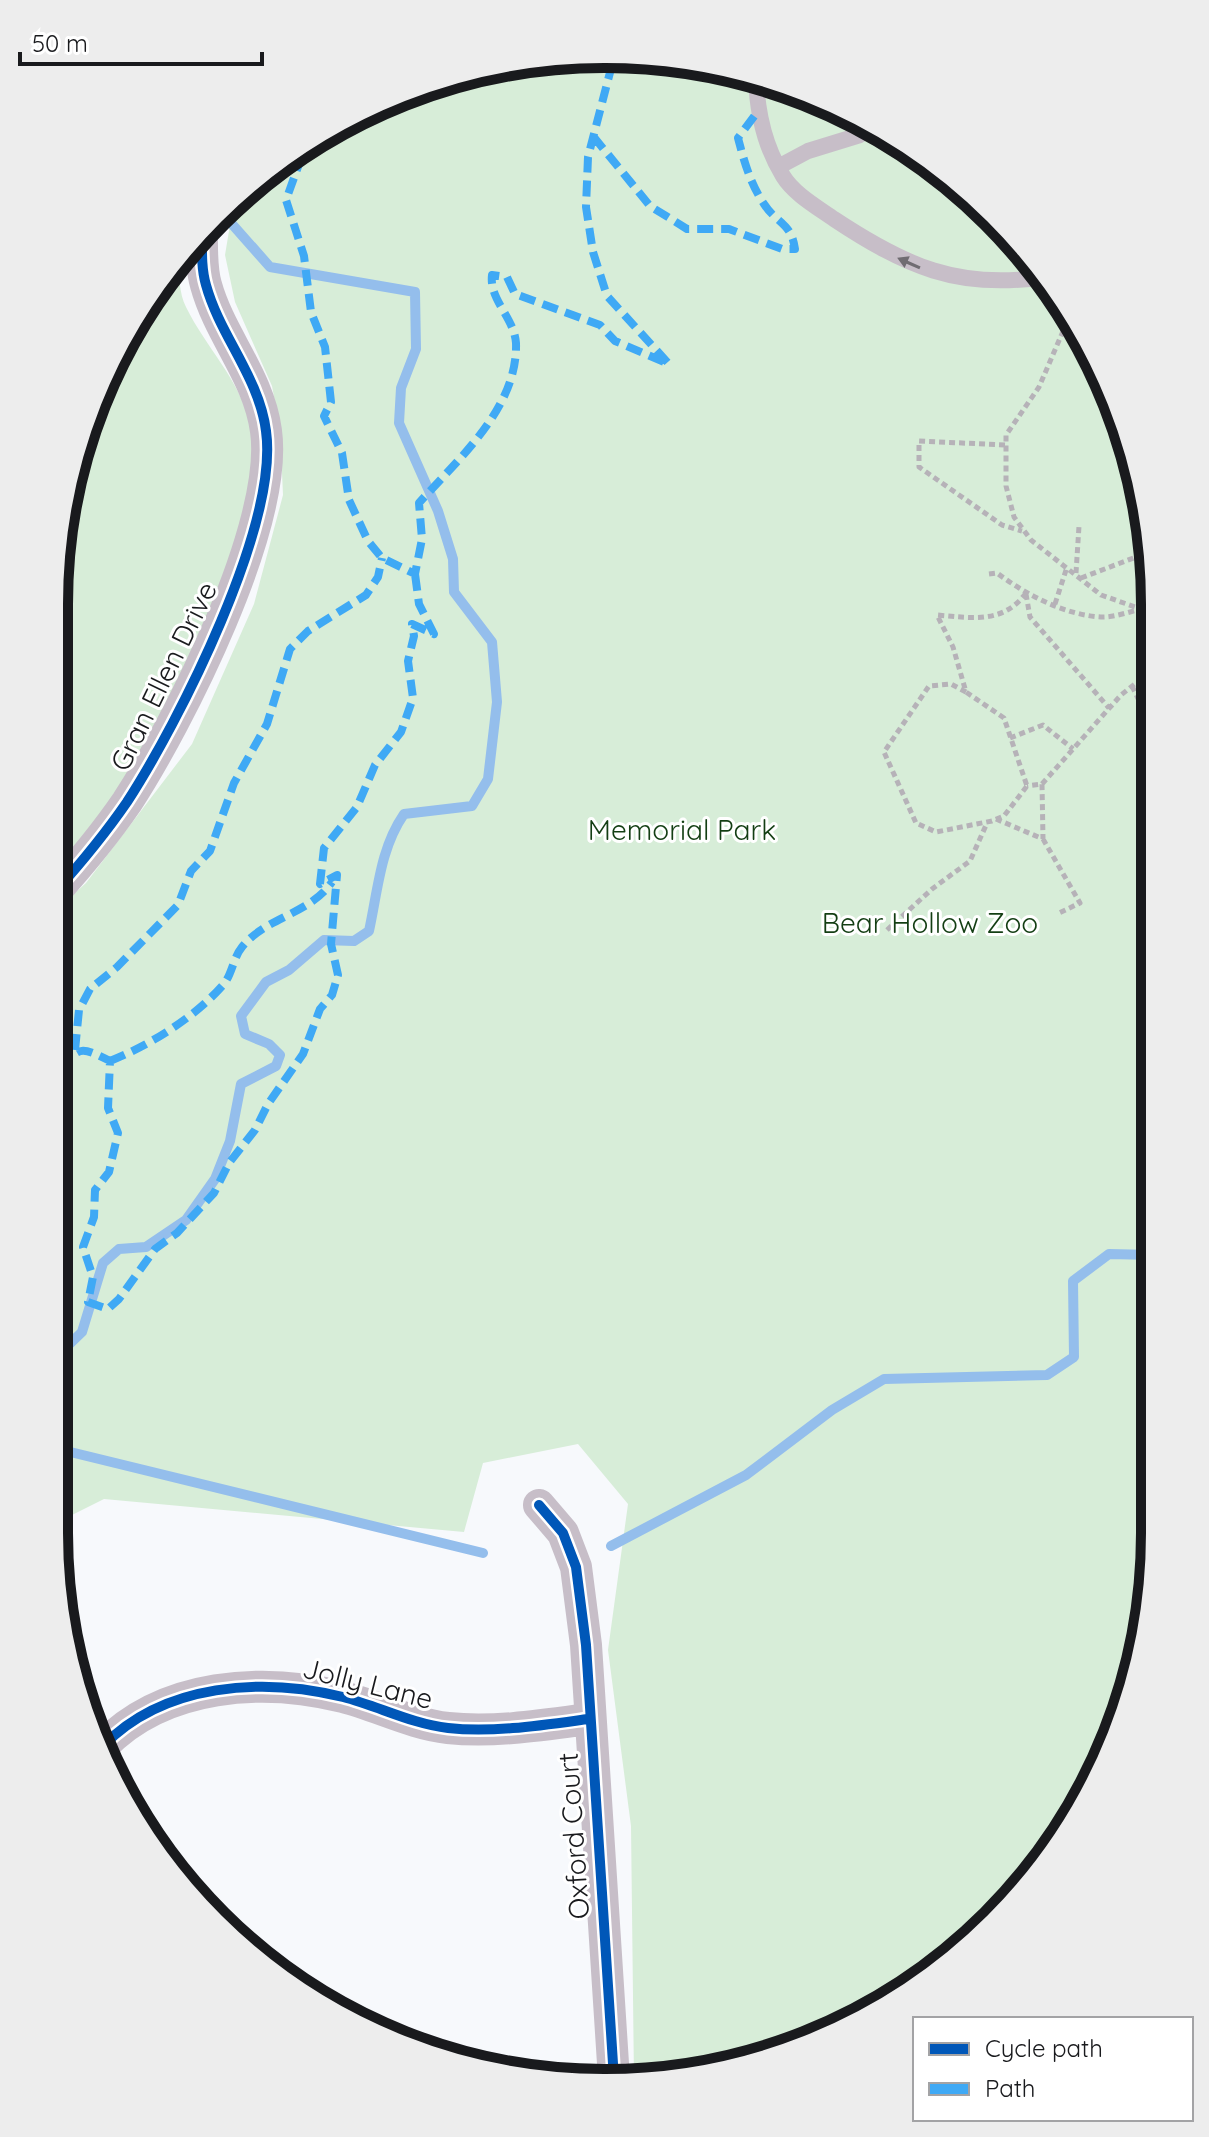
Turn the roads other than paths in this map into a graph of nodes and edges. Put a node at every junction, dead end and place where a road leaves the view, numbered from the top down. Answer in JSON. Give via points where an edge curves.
{"nodes":[{"id":1,"x":757,"y":90,"type":"edge"},
{"id":2,"x":860,"y":135,"type":"dead end"},
{"id":3,"x":778,"y":167,"type":"junction"},
{"id":4,"x":203,"y":249,"type":"edge"},
{"id":5,"x":1030,"y":278,"type":"edge"},
{"id":6,"x":68,"y":876,"type":"edge"},
{"id":7,"x":539,"y":1505,"type":"dead end"},
{"id":8,"x":588,"y":1719,"type":"junction"},
{"id":9,"x":110,"y":1741,"type":"edge"},
{"id":10,"x":613,"y":2069,"type":"edge"}],
"edges":[{"from":1,"to":3,"type":"lane","via":[[758,111]]},
{"from":2,"to":3,"type":"lane"},
{"from":5,"to":3,"type":"lane","one_way":true,"via":[[985,282],[917,267],[813,205]]},
{"from":4,"to":6,"type":"street","name":"Gran Ellen Drive","via":[[206,286],[260,401],[267,433],[266,474],[254,526],[206,653],[156,752],[111,823]]},
{"from":7,"to":8,"type":"street","name":"Oxford Court","via":[[563,1533],[576,1567]]},
{"from":8,"to":9,"type":"street","name":"Jolly Lane","via":[[448,1728],[305,1689],[241,1687],[194,1694],[150,1711]]},
{"from":8,"to":10,"type":"street","name":"Oxford Court"}]}
